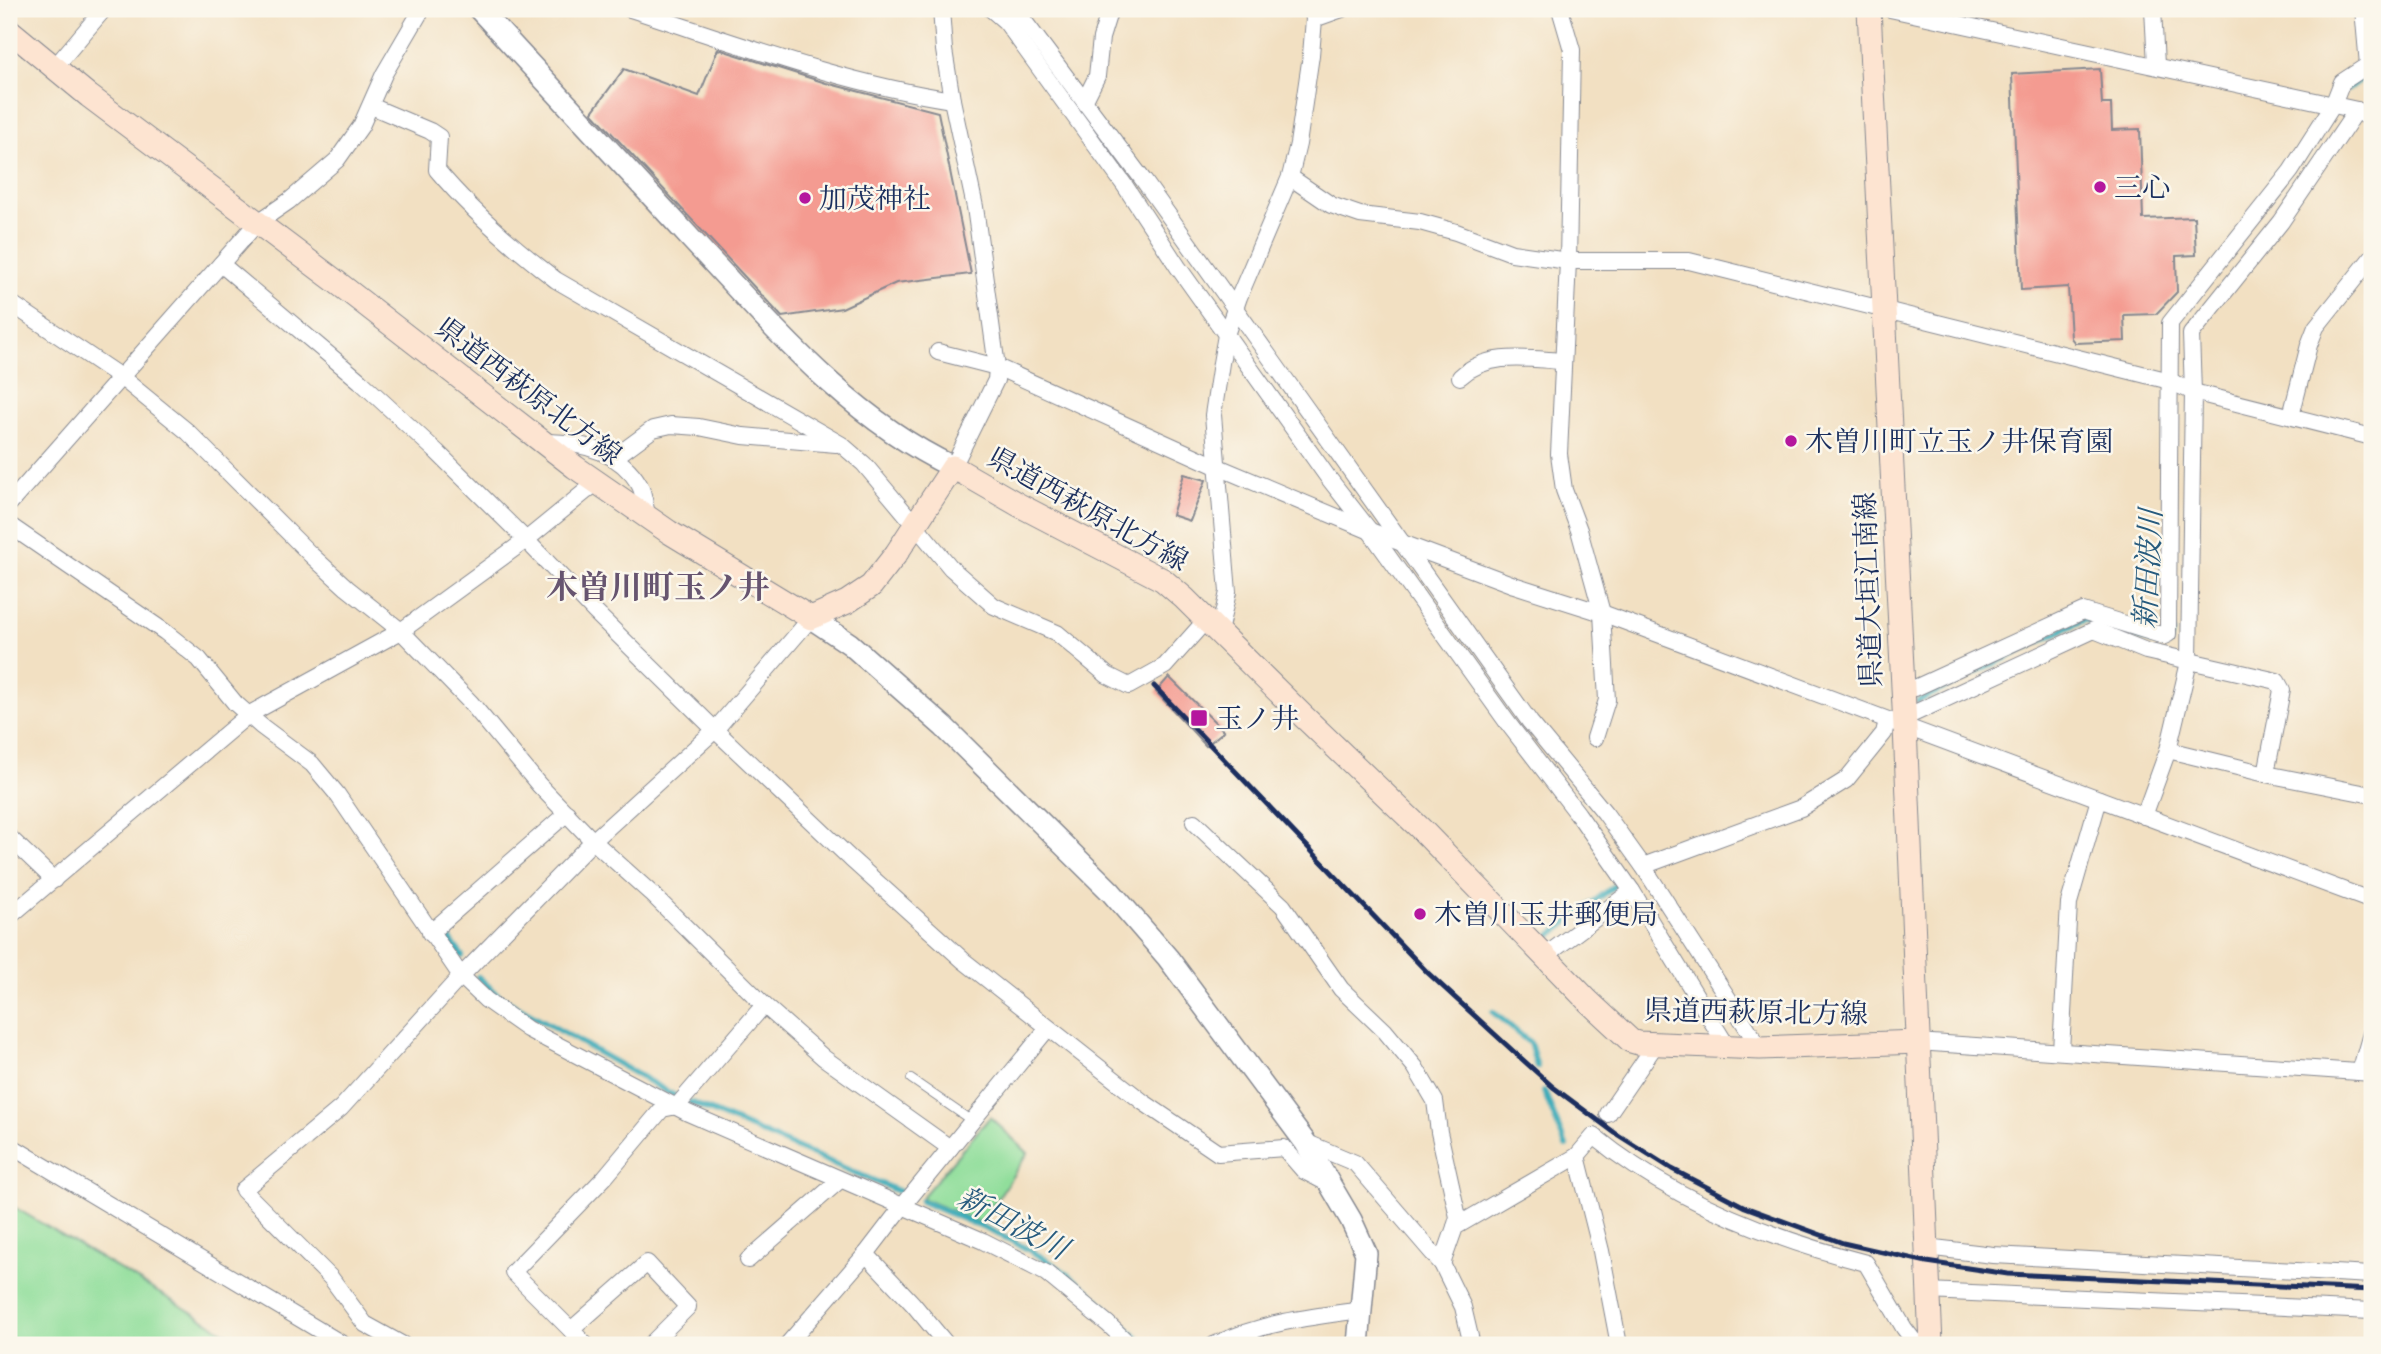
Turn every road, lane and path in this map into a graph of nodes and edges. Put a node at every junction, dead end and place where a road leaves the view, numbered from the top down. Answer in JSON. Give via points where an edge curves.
{"nodes":[{"id":1,"x":104,"y":9,"type":"edge"},
{"id":2,"x":422,"y":9,"type":"edge"},
{"id":3,"x":480,"y":9,"type":"edge"},
{"id":4,"x":630,"y":9,"type":"edge"},
{"id":5,"x":941,"y":9,"type":"edge"},
{"id":6,"x":991,"y":9,"type":"edge"},
{"id":7,"x":1015,"y":9,"type":"edge"},
{"id":8,"x":1110,"y":9,"type":"edge"},
{"id":9,"x":1342,"y":9,"type":"edge"},
{"id":10,"x":1560,"y":9,"type":"edge"},
{"id":11,"x":1870,"y":9,"type":"edge"},
{"id":12,"x":1890,"y":9,"type":"edge"},
{"id":13,"x":2153,"y":9,"type":"edge"},
{"id":14,"x":2363,"y":9,"type":"edge"},
{"id":15,"x":1313,"y":14,"type":"edge"},
{"id":16,"x":9,"y":30,"type":"edge"},
{"id":17,"x":2156,"y":65,"type":"junction"},
{"id":18,"x":54,"y":68,"type":"junction"},
{"id":19,"x":952,"y":100,"type":"junction"},
{"id":20,"x":1085,"y":100,"type":"junction"},
{"id":21,"x":2333,"y":104,"type":"junction"},
{"id":22,"x":371,"y":106,"type":"junction"},
{"id":23,"x":2357,"y":110,"type":"junction"},
{"id":24,"x":2372,"y":136,"type":"edge"},
{"id":25,"x":1290,"y":177,"type":"junction"},
{"id":26,"x":257,"y":223,"type":"junction"},
{"id":27,"x":2372,"y":257,"type":"edge"},
{"id":28,"x":1568,"y":261,"type":"junction"},
{"id":29,"x":221,"y":264,"type":"junction"},
{"id":30,"x":9,"y":302,"type":"edge"},
{"id":31,"x":1235,"y":310,"type":"junction"},
{"id":32,"x":1885,"y":312,"type":"junction"},
{"id":33,"x":1226,"y":335,"type":"junction"},
{"id":34,"x":938,"y":352,"type":"dead end"},
{"id":35,"x":1563,"y":361,"type":"junction"},
{"id":36,"x":997,"y":367,"type":"junction"},
{"id":37,"x":1460,"y":377,"type":"dead end"},
{"id":38,"x":122,"y":378,"type":"junction"},
{"id":39,"x":2169,"y":381,"type":"junction"},
{"id":40,"x":2193,"y":392,"type":"junction"},
{"id":41,"x":2291,"y":416,"type":"junction"},
{"id":42,"x":2372,"y":437,"type":"edge"},
{"id":43,"x":544,"y":442,"type":"junction"},
{"id":44,"x":842,"y":445,"type":"junction"},
{"id":45,"x":615,"y":457,"type":"junction"},
{"id":46,"x":1216,"y":466,"type":"junction"},
{"id":47,"x":953,"y":467,"type":"junction"},
{"id":48,"x":597,"y":482,"type":"junction"},
{"id":49,"x":9,"y":504,"type":"edge"},
{"id":50,"x":647,"y":516,"type":"junction"},
{"id":51,"x":9,"y":525,"type":"edge"},
{"id":52,"x":915,"y":525,"type":"junction"},
{"id":53,"x":1370,"y":531,"type":"junction"},
{"id":54,"x":526,"y":540,"type":"junction"},
{"id":55,"x":1403,"y":543,"type":"junction"},
{"id":56,"x":1602,"y":613,"type":"junction"},
{"id":57,"x":811,"y":618,"type":"junction"},
{"id":58,"x":1213,"y":626,"type":"junction"},
{"id":59,"x":401,"y":631,"type":"junction"},
{"id":60,"x":2189,"y":662,"type":"junction"},
{"id":61,"x":1903,"y":689,"type":"junction"},
{"id":62,"x":248,"y":715,"type":"junction"},
{"id":63,"x":1898,"y":721,"type":"junction"},
{"id":64,"x":715,"y":730,"type":"junction"},
{"id":65,"x":1595,"y":738,"type":"dead end"},
{"id":66,"x":2168,"y":750,"type":"junction"},
{"id":67,"x":2266,"y":774,"type":"junction"},
{"id":68,"x":2372,"y":794,"type":"edge"},
{"id":69,"x":2099,"y":799,"type":"junction"},
{"id":70,"x":566,"y":813,"type":"junction"},
{"id":71,"x":2144,"y":816,"type":"junction"},
{"id":72,"x":1194,"y":822,"type":"dead end"},
{"id":73,"x":9,"y":837,"type":"edge"},
{"id":74,"x":593,"y":841,"type":"junction"},
{"id":75,"x":1643,"y":866,"type":"junction"},
{"id":76,"x":54,"y":880,"type":"junction"},
{"id":77,"x":1632,"y":891,"type":"junction"},
{"id":78,"x":2372,"y":901,"type":"edge"},
{"id":79,"x":9,"y":917,"type":"edge"},
{"id":80,"x":430,"y":933,"type":"junction"},
{"id":81,"x":1545,"y":956,"type":"junction"},
{"id":82,"x":461,"y":976,"type":"junction"},
{"id":83,"x":764,"y":1005,"type":"junction"},
{"id":84,"x":1048,"y":1028,"type":"junction"},
{"id":85,"x":2372,"y":1030,"type":"edge"},
{"id":86,"x":1917,"y":1042,"type":"junction"},
{"id":87,"x":1656,"y":1044,"type":"junction"},
{"id":88,"x":1728,"y":1048,"type":"junction"},
{"id":89,"x":1760,"y":1048,"type":"junction"},
{"id":90,"x":2061,"y":1051,"type":"junction"},
{"id":91,"x":2366,"y":1072,"type":"edge"},
{"id":92,"x":911,"y":1079,"type":"dead end"},
{"id":93,"x":677,"y":1107,"type":"junction"},
{"id":94,"x":1608,"y":1114,"type":"dead end"},
{"id":95,"x":972,"y":1121,"type":"junction"},
{"id":96,"x":1305,"y":1142,"type":"junction"},
{"id":97,"x":9,"y":1145,"type":"edge"},
{"id":98,"x":950,"y":1147,"type":"junction"},
{"id":99,"x":1577,"y":1156,"type":"junction"},
{"id":100,"x":840,"y":1180,"type":"junction"},
{"id":101,"x":1329,"y":1184,"type":"junction"},
{"id":102,"x":902,"y":1207,"type":"junction"},
{"id":103,"x":1455,"y":1227,"type":"junction"},
{"id":104,"x":1926,"y":1247,"type":"junction"},
{"id":105,"x":866,"y":1254,"type":"junction"},
{"id":106,"x":748,"y":1259,"type":"dead end"},
{"id":107,"x":1443,"y":1264,"type":"junction"},
{"id":108,"x":2372,"y":1275,"type":"edge"},
{"id":109,"x":1928,"y":1292,"type":"junction"},
{"id":110,"x":1362,"y":1310,"type":"junction"},
{"id":111,"x":2372,"y":1311,"type":"edge"},
{"id":112,"x":570,"y":1330,"type":"junction"},
{"id":113,"x":344,"y":1345,"type":"edge"},
{"id":114,"x":403,"y":1345,"type":"edge"},
{"id":115,"x":586,"y":1345,"type":"edge"},
{"id":116,"x":650,"y":1345,"type":"edge"},
{"id":117,"x":787,"y":1345,"type":"edge"},
{"id":118,"x":947,"y":1345,"type":"edge"},
{"id":119,"x":1130,"y":1345,"type":"edge"},
{"id":120,"x":1214,"y":1345,"type":"edge"},
{"id":121,"x":1358,"y":1345,"type":"edge"},
{"id":122,"x":1472,"y":1345,"type":"edge"},
{"id":123,"x":1619,"y":1345,"type":"edge"},
{"id":124,"x":1917,"y":1345,"type":"edge"},
{"id":125,"x":1931,"y":1345,"type":"edge"}],
"edges":[{"from":1,"to":18,"type":"street"},
{"from":2,"to":22,"type":"street"},
{"from":3,"to":47,"type":"street","via":[[785,341],[875,420]]},
{"from":4,"to":19,"type":"street","via":[[799,64]]},
{"from":5,"to":19,"type":"street"},
{"from":6,"to":33,"type":"street","via":[[1006,22]]},
{"from":7,"to":20,"type":"street"},
{"from":8,"to":20,"type":"street","via":[[1097,76]]},
{"from":9,"to":15,"type":"street"},
{"from":10,"to":28,"type":"street","via":[[1572,50]]},
{"from":11,"to":32,"type":"main road","name":"県道大垣江南線"},
{"from":12,"to":17,"type":"street"},
{"from":13,"to":17,"type":"street"},
{"from":14,"to":21,"type":"street","via":[[2368,65],[2342,82]]},
{"from":15,"to":25,"type":"street","via":[[1311,55]]},
{"from":16,"to":18,"type":"main road","name":"県道西萩原北方線"},
{"from":17,"to":21,"type":"street"},
{"from":18,"to":26,"type":"main road","name":"県道西萩原北方線"},
{"from":19,"to":36,"type":"street","via":[[975,207]]},
{"from":20,"to":31,"type":"street"},
{"from":21,"to":23,"type":"street"},
{"from":21,"to":39,"type":"street","via":[[2291,171],[2170,323]]},
{"from":22,"to":26,"type":"street","via":[[337,160]]},
{"from":22,"to":44,"type":"street","via":[[439,137],[438,170],[511,244],[556,280]]},
{"from":23,"to":24,"type":"street","via":[[2372,120]]},
{"from":23,"to":40,"type":"street","via":[[2281,222],[2191,334]]},
{"from":25,"to":28,"type":"street","via":[[1331,205],[1360,215],[1420,222],[1512,253]]},
{"from":25,"to":31,"type":"street"},
{"from":26,"to":29,"type":"street"},
{"from":26,"to":43,"type":"main road","name":"県道西萩原北方線"},
{"from":27,"to":41,"type":"street","via":[[2316,327]]},
{"from":28,"to":32,"type":"street","via":[[1689,261]]},
{"from":28,"to":35,"type":"street"},
{"from":29,"to":38,"type":"street"},
{"from":29,"to":54,"type":"street","via":[[360,381]]},
{"from":30,"to":38,"type":"street"},
{"from":31,"to":33,"type":"street"},
{"from":31,"to":55,"type":"street"},
{"from":32,"to":39,"type":"street"},
{"from":32,"to":61,"type":"main road","name":"県道大垣江南線"},
{"from":33,"to":46,"type":"street","via":[[1213,415]]},
{"from":33,"to":53,"type":"street"},
{"from":34,"to":36,"type":"street"},
{"from":35,"to":37,"type":"street","via":[[1490,360]]},
{"from":35,"to":56,"type":"street","via":[[1559,454],[1564,490]]},
{"from":36,"to":46,"type":"street"},
{"from":36,"to":47,"type":"street","via":[[996,380]]},
{"from":38,"to":49,"type":"street"},
{"from":38,"to":59,"type":"street","via":[[188,432],[347,588]]},
{"from":39,"to":40,"type":"street"},
{"from":39,"to":61,"type":"street","via":[[2168,634],[2083,611],[1915,688]]},
{"from":40,"to":41,"type":"street"},
{"from":40,"to":60,"type":"street"},
{"from":41,"to":42,"type":"street"},
{"from":43,"to":45,"type":"street","via":[[569,442]]},
{"from":43,"to":48,"type":"main road","name":"県道西萩原北方線"},
{"from":44,"to":45,"type":"street","via":[[671,425],[653,429]]},
{"from":44,"to":52,"type":"street"},
{"from":45,"to":50,"type":"street","via":[[640,485]]},
{"from":46,"to":53,"type":"street"},
{"from":46,"to":58,"type":"street","via":[[1228,592]]},
{"from":47,"to":52,"type":"main road","name":"県道西萩原北方線"},
{"from":47,"to":58,"type":"main road","name":"県道西萩原北方線","via":[[1163,580]]},
{"from":48,"to":50,"type":"main road","name":"県道西萩原北方線"},
{"from":48,"to":54,"type":"street"},
{"from":50,"to":57,"type":"main road","name":"県道西萩原北方線"},
{"from":51,"to":62,"type":"street","via":[[199,659]]},
{"from":52,"to":57,"type":"main road","name":"県道西萩原北方線","via":[[871,586]]},
{"from":52,"to":58,"type":"street","via":[[951,568],[994,606],[1056,632],[1107,675],[1129,687],[1165,666]]},
{"from":53,"to":55,"type":"street"},
{"from":53,"to":77,"type":"street"},
{"from":54,"to":59,"type":"street"},
{"from":54,"to":64,"type":"street"},
{"from":55,"to":56,"type":"street"},
{"from":55,"to":75,"type":"street","via":[[1530,722]]},
{"from":56,"to":63,"type":"street"},
{"from":56,"to":65,"type":"street","via":[[1607,700]]},
{"from":57,"to":64,"type":"street"},
{"from":57,"to":96,"type":"street","via":[[850,644],[944,727],[1111,892],[1168,958]]},
{"from":58,"to":81,"type":"main road","name":"県道西萩原北方線"},
{"from":59,"to":62,"type":"street"},
{"from":59,"to":70,"type":"street","via":[[471,703]]},
{"from":60,"to":63,"type":"street","via":[[2094,630]]},
{"from":60,"to":66,"type":"street"},
{"from":60,"to":67,"type":"street","via":[[2277,681],[2283,690]]},
{"from":61,"to":63,"type":"main road","name":"県道大垣江南線"},
{"from":62,"to":76,"type":"street"},
{"from":62,"to":80,"type":"street","via":[[312,764]]},
{"from":63,"to":69,"type":"street"},
{"from":63,"to":75,"type":"street","via":[[1846,780],[1801,808]]},
{"from":63,"to":86,"type":"main road","name":"県道大垣江南線"},
{"from":64,"to":74,"type":"street"},
{"from":64,"to":84,"type":"street","via":[[964,961]]},
{"from":66,"to":67,"type":"street"},
{"from":66,"to":71,"type":"street"},
{"from":67,"to":68,"type":"street"},
{"from":69,"to":71,"type":"street"},
{"from":69,"to":90,"type":"street","via":[[2069,903]]},
{"from":70,"to":74,"type":"street"},
{"from":70,"to":80,"type":"street"},
{"from":71,"to":78,"type":"street"},
{"from":72,"to":103,"type":"street","via":[[1283,906],[1341,989],[1415,1067],[1435,1101],[1458,1217]]},
{"from":73,"to":76,"type":"street"},
{"from":74,"to":82,"type":"street"},
{"from":74,"to":83,"type":"street"},
{"from":75,"to":89,"type":"street"},
{"from":76,"to":79,"type":"street"},
{"from":77,"to":81,"type":"street"},
{"from":77,"to":88,"type":"street"},
{"from":80,"to":82,"type":"street"},
{"from":81,"to":87,"type":"main road","name":"県道西萩原北方線","via":[[1625,1037]]},
{"from":82,"to":93,"type":"street","via":[[527,1029]]},
{"from":82,"to":114,"type":"street","via":[[341,1108],[243,1190],[331,1278],[365,1324]]},
{"from":83,"to":93,"type":"street"},
{"from":83,"to":98,"type":"street","via":[[824,1058]]},
{"from":84,"to":95,"type":"street"},
{"from":84,"to":101,"type":"street","via":[[1218,1153],[1284,1149],[1304,1171]]},
{"from":85,"to":91,"type":"street"},
{"from":86,"to":89,"type":"main road","name":"県道西萩原北方線"},
{"from":86,"to":90,"type":"street"},
{"from":86,"to":104,"type":"main road"},
{"from":87,"to":88,"type":"main road","name":"県道西萩原北方線"},
{"from":87,"to":94,"type":"street"},
{"from":88,"to":89,"type":"main road","name":"県道西萩原北方線"},
{"from":90,"to":91,"type":"street"},
{"from":92,"to":95,"type":"lane"},
{"from":93,"to":100,"type":"street"},
{"from":93,"to":112,"type":"street","via":[[662,1108],[606,1177],[513,1272]]},
{"from":95,"to":98,"type":"street"},
{"from":96,"to":101,"type":"street"},
{"from":96,"to":107,"type":"street","via":[[1354,1163]]},
{"from":97,"to":113,"type":"street"},
{"from":98,"to":102,"type":"street"},
{"from":99,"to":103,"type":"street"},
{"from":99,"to":123,"type":"street"},
{"from":99,"to":124,"type":"street","via":[[1594,1136],[1672,1190],[1790,1241],[1866,1263]]},
{"from":100,"to":102,"type":"street"},
{"from":100,"to":106,"type":"street"},
{"from":101,"to":110,"type":"street","via":[[1366,1253]]},
{"from":102,"to":105,"type":"street"},
{"from":102,"to":119,"type":"street","via":[[1046,1273]]},
{"from":103,"to":107,"type":"street"},
{"from":104,"to":108,"type":"street","via":[[1993,1255]]},
{"from":104,"to":109,"type":"main road"},
{"from":105,"to":117,"type":"street"},
{"from":105,"to":118,"type":"street"},
{"from":107,"to":122,"type":"street","via":[[1463,1307]]},
{"from":109,"to":111,"type":"street"},
{"from":109,"to":125,"type":"main road"},
{"from":110,"to":120,"type":"street","via":[[1291,1320]]},
{"from":110,"to":121,"type":"street"},
{"from":112,"to":115,"type":"street"},
{"from":112,"to":116,"type":"street","via":[[647,1263],[688,1307]]}]}
